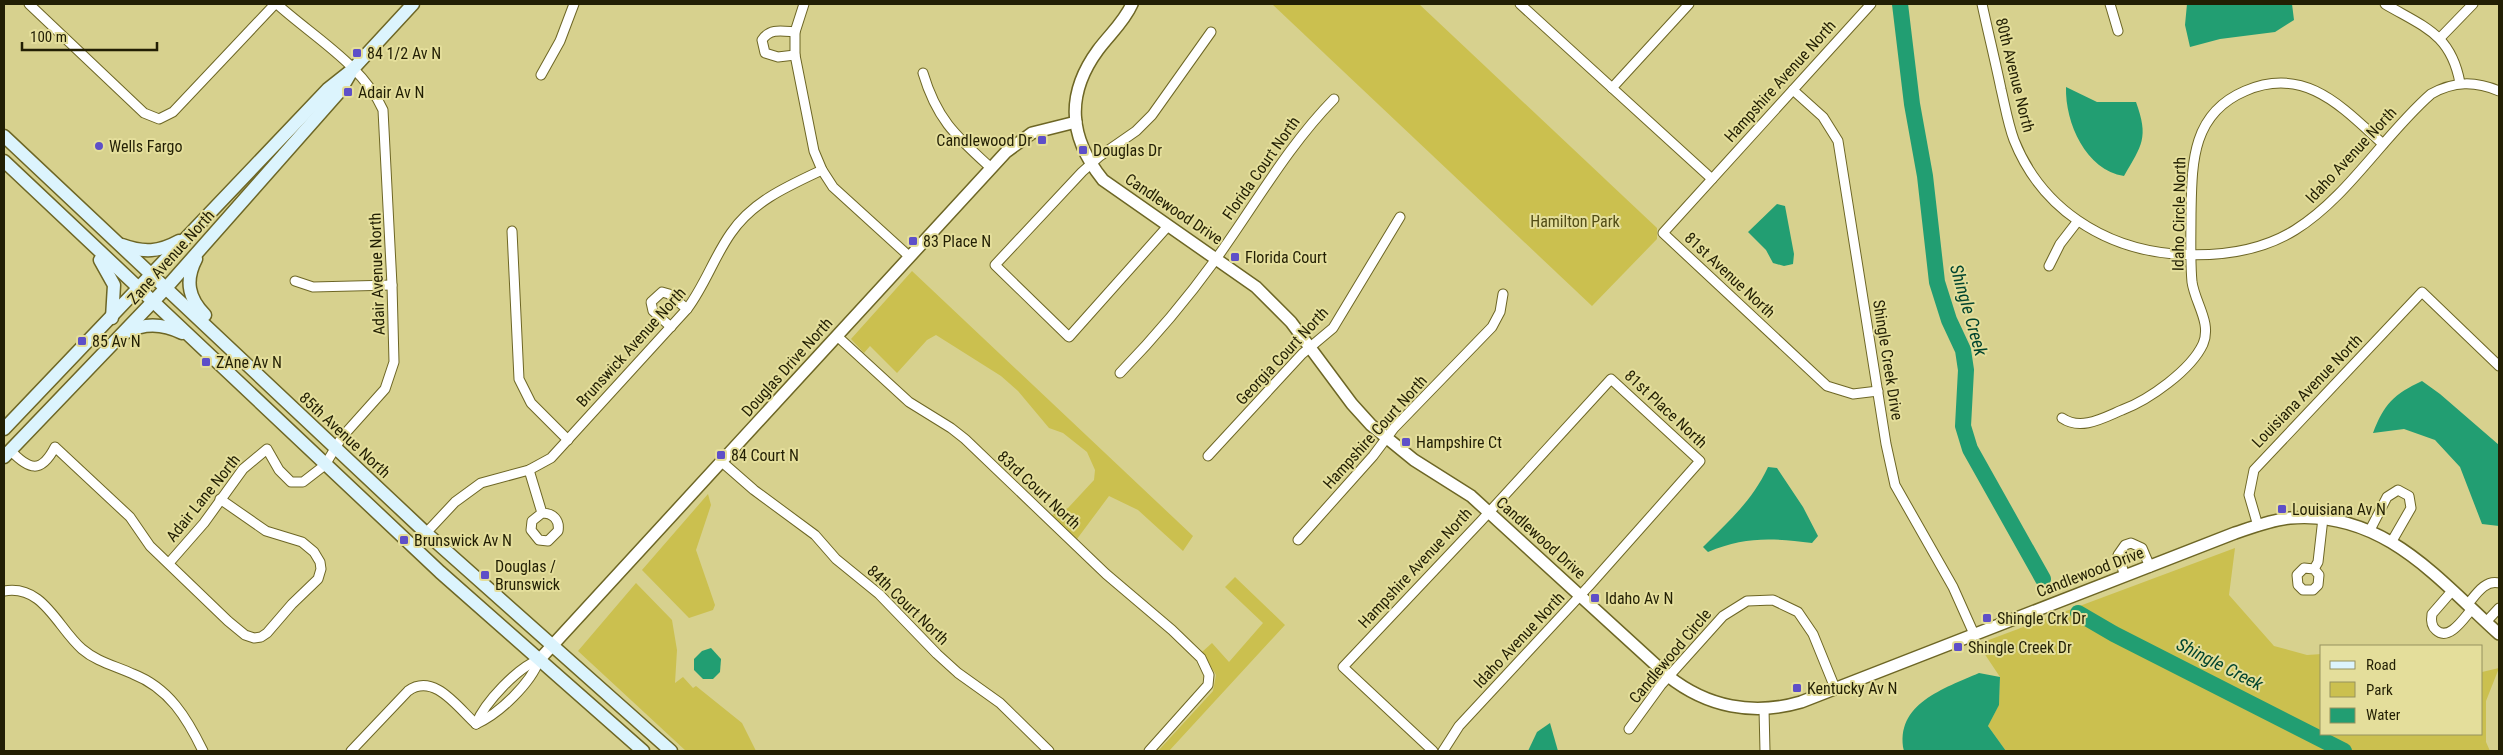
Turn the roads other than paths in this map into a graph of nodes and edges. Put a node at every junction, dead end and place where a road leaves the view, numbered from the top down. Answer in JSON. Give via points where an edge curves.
{"nodes":[{"id":1,"x":29,"y":4,"type":"edge"},
{"id":2,"x":276,"y":4,"type":"edge"},
{"id":3,"x":413,"y":4,"type":"edge"},
{"id":4,"x":574,"y":4,"type":"edge"},
{"id":5,"x":804,"y":4,"type":"edge"},
{"id":6,"x":1132,"y":4,"type":"edge"},
{"id":7,"x":1520,"y":4,"type":"edge"},
{"id":8,"x":1689,"y":4,"type":"edge"},
{"id":9,"x":1871,"y":4,"type":"edge"},
{"id":10,"x":1982,"y":4,"type":"edge"},
{"id":11,"x":2110,"y":4,"type":"edge"},
{"id":12,"x":2385,"y":4,"type":"edge"},
{"id":13,"x":2473,"y":4,"type":"edge"},
{"id":14,"x":2118,"y":31,"type":"dead end"},
{"id":15,"x":795,"y":32,"type":"junction"},
{"id":16,"x":1211,"y":32,"type":"dead end"},
{"id":17,"x":2440,"y":38,"type":"junction"},
{"id":18,"x":795,"y":55,"type":"junction"},
{"id":19,"x":352,"y":70,"type":"junction"},
{"id":20,"x":923,"y":73,"type":"dead end"},
{"id":21,"x":541,"y":75,"type":"dead end"},
{"id":22,"x":2460,"y":83,"type":"junction"},
{"id":23,"x":1612,"y":88,"type":"junction"},
{"id":24,"x":1793,"y":90,"type":"junction"},
{"id":25,"x":2499,"y":91,"type":"edge"},
{"id":26,"x":1334,"y":99,"type":"dead end"},
{"id":27,"x":1076,"y":122,"type":"junction"},
{"id":28,"x":4,"y":136,"type":"edge"},
{"id":29,"x":2382,"y":144,"type":"junction"},
{"id":30,"x":4,"y":162,"type":"edge"},
{"id":31,"x":1091,"y":164,"type":"junction"},
{"id":32,"x":991,"y":168,"type":"junction"},
{"id":33,"x":822,"y":170,"type":"junction"},
{"id":34,"x":1712,"y":179,"type":"junction"},
{"id":35,"x":1400,"y":218,"type":"dead end"},
{"id":36,"x":2077,"y":222,"type":"junction"},
{"id":37,"x":1168,"y":226,"type":"junction"},
{"id":38,"x":512,"y":231,"type":"dead end"},
{"id":39,"x":188,"y":236,"type":"junction"},
{"id":40,"x":86,"y":239,"type":"junction"},
{"id":41,"x":118,"y":244,"type":"junction"},
{"id":42,"x":202,"y":248,"type":"junction"},
{"id":43,"x":2191,"y":254,"type":"junction"},
{"id":44,"x":910,"y":257,"type":"junction"},
{"id":45,"x":1216,"y":258,"type":"junction"},
{"id":46,"x":2049,"y":266,"type":"dead end"},
{"id":47,"x":152,"y":276,"type":"junction"},
{"id":48,"x":295,"y":281,"type":"dead end"},
{"id":49,"x":392,"y":285,"type":"junction"},
{"id":50,"x":166,"y":288,"type":"junction"},
{"id":51,"x":139,"y":289,"type":"junction"},
{"id":52,"x":1504,"y":294,"type":"dead end"},
{"id":53,"x":153,"y":302,"type":"junction"},
{"id":54,"x":687,"y":309,"type":"junction"},
{"id":55,"x":112,"y":318,"type":"junction"},
{"id":56,"x":671,"y":327,"type":"junction"},
{"id":57,"x":838,"y":336,"type":"junction"},
{"id":58,"x":190,"y":337,"type":"junction"},
{"id":59,"x":1310,"y":347,"type":"junction"},
{"id":60,"x":106,"y":350,"type":"junction"},
{"id":61,"x":2499,"y":366,"type":"edge"},
{"id":62,"x":1120,"y":373,"type":"dead end"},
{"id":63,"x":1611,"y":379,"type":"joint"},
{"id":64,"x":270,"y":386,"type":"junction"},
{"id":65,"x":1878,"y":391,"type":"junction"},
{"id":66,"x":2062,"y":418,"type":"dead end"},
{"id":67,"x":4,"y":429,"type":"edge"},
{"id":68,"x":1386,"y":439,"type":"junction"},
{"id":69,"x":568,"y":440,"type":"junction"},
{"id":70,"x":336,"y":448,"type":"junction"},
{"id":71,"x":7,"y":453,"type":"edge"},
{"id":72,"x":1208,"y":456,"type":"dead end"},
{"id":73,"x":722,"y":462,"type":"junction"},
{"id":74,"x":1700,"y":462,"type":"joint"},
{"id":75,"x":325,"y":464,"type":"junction"},
{"id":76,"x":529,"y":470,"type":"junction"},
{"id":77,"x":220,"y":499,"type":"junction"},
{"id":78,"x":1488,"y":512,"type":"junction"},
{"id":79,"x":542,"y":513,"type":"dead end"},
{"id":80,"x":2323,"y":518,"type":"junction"},
{"id":81,"x":2258,"y":526,"type":"junction"},
{"id":82,"x":2370,"y":530,"type":"junction"},
{"id":83,"x":426,"y":533,"type":"junction"},
{"id":84,"x":1298,"y":540,"type":"dead end"},
{"id":85,"x":2392,"y":541,"type":"junction"},
{"id":86,"x":169,"y":563,"type":"junction"},
{"id":87,"x":2150,"y":567,"type":"junction"},
{"id":88,"x":2314,"y":569,"type":"dead end"},
{"id":89,"x":2125,"y":576,"type":"junction"},
{"id":90,"x":2499,"y":583,"type":"edge"},
{"id":91,"x":4,"y":591,"type":"edge"},
{"id":92,"x":2452,"y":591,"type":"junction"},
{"id":93,"x":1580,"y":596,"type":"junction"},
{"id":94,"x":2469,"y":607,"type":"junction"},
{"id":95,"x":2499,"y":608,"type":"edge"},
{"id":96,"x":2486,"y":622,"type":"junction"},
{"id":97,"x":1974,"y":634,"type":"junction"},
{"id":98,"x":2499,"y":634,"type":"edge"},
{"id":99,"x":553,"y":646,"type":"junction"},
{"id":100,"x":540,"y":660,"type":"junction"},
{"id":101,"x":1668,"y":676,"type":"junction"},
{"id":102,"x":1835,"y":688,"type":"junction"},
{"id":103,"x":1764,"y":709,"type":"junction"},
{"id":104,"x":1629,"y":729,"type":"dead end"},
{"id":105,"x":203,"y":751,"type":"edge"},
{"id":106,"x":351,"y":751,"type":"edge"},
{"id":107,"x":643,"y":751,"type":"edge"},
{"id":108,"x":671,"y":751,"type":"edge"},
{"id":109,"x":1049,"y":751,"type":"edge"},
{"id":110,"x":1149,"y":751,"type":"edge"},
{"id":111,"x":1433,"y":751,"type":"edge"},
{"id":112,"x":1443,"y":751,"type":"edge"},
{"id":113,"x":1765,"y":751,"type":"edge"}],
"edges":[{"from":1,"to":2,"type":"street","via":[[144,112],[159,119],[173,112]]},
{"from":2,"to":19,"type":"street","name":"Adair Avenue North"},
{"from":3,"to":19,"type":"main road","name":"Zane Avenue North"},
{"from":4,"to":21,"type":"street","via":[[560,41]]},
{"from":5,"to":15,"type":"street"},
{"from":6,"to":27,"type":"street","name":"Candlewood Drive","via":[[1082,77],[1077,95]]},
{"from":7,"to":23,"type":"street"},
{"from":8,"to":23,"type":"street"},
{"from":9,"to":24,"type":"street","name":"Hampshire Avenue North"},
{"from":10,"to":36,"type":"street","name":"80th Avenue North","via":[[2014,139],[2040,186]]},
{"from":11,"to":14,"type":"street"},
{"from":12,"to":17,"type":"street"},
{"from":13,"to":17,"type":"street"},
{"from":15,"to":18,"type":"street"},
{"from":15,"to":18,"type":"street","via":[[774,31],[766,33],[762,40],[766,53],[771,56]]},
{"from":16,"to":31,"type":"street","via":[[1152,115]]},
{"from":17,"to":22,"type":"street","via":[[2453,58]]},
{"from":18,"to":33,"type":"street","via":[[808,130]]},
{"from":19,"to":39,"type":"main road","name":"Zane Avenue North","via":[[328,89]]},
{"from":19,"to":42,"type":"main road","name":"Zane Avenue North","via":[[340,91]]},
{"from":19,"to":49,"type":"street","name":"Adair Avenue North","via":[[378,98],[383,110]]},
{"from":20,"to":32,"type":"street","via":[[940,116]]},
{"from":22,"to":25,"type":"street","name":"Idaho Avenue North"},
{"from":22,"to":29,"type":"street","name":"Idaho Avenue North","via":[[2431,94]]},
{"from":23,"to":34,"type":"street"},
{"from":24,"to":34,"type":"street","name":"Hampshire Avenue North"},
{"from":24,"to":65,"type":"street","name":"Shingle Creek Drive","via":[[1823,117],[1838,141]]},
{"from":26,"to":45,"type":"street","name":"Florida Court North","via":[[1300,135]]},
{"from":27,"to":31,"type":"street","name":"Candlewood Drive","via":[[1078,136]]},
{"from":27,"to":32,"type":"street","name":"Douglas Drive North","via":[[1032,133]]},
{"from":28,"to":41,"type":"main road","name":"85th Avenue North"},
{"from":29,"to":43,"type":"street","name":"Idaho Avenue North","via":[[2331,201],[2294,230],[2273,242],[2250,249],[2227,254]]},
{"from":29,"to":43,"type":"street","name":"Idaho Circle North","via":[[2325,94],[2308,88],[2273,83],[2238,94],[2211,117],[2195,150]]},
{"from":30,"to":40,"type":"main road"},
{"from":31,"to":37,"type":"street","name":"Candlewood Drive","via":[[1103,180]]},
{"from":31,"to":37,"type":"street","via":[[995,266],[1069,337]]},
{"from":32,"to":44,"type":"street","name":"Douglas Drive North"},
{"from":33,"to":44,"type":"street","via":[[846,201]]},
{"from":33,"to":54,"type":"street","name":"Brunswick Avenue North","via":[[778,191],[745,216],[732,232],[700,292]]},
{"from":34,"to":65,"type":"street","name":"81st Avenue North","via":[[1663,233],[1827,386],[1853,394]]},
{"from":35,"to":59,"type":"street","name":"Georgia Court North","via":[[1333,328]]},
{"from":36,"to":43,"type":"street","name":"80th Avenue North","via":[[2127,246],[2153,252]]},
{"from":36,"to":46,"type":"street","via":[[2060,244]]},
{"from":37,"to":45,"type":"street","name":"Candlewood Drive"},
{"from":38,"to":69,"type":"street","via":[[519,379],[531,403]]},
{"from":39,"to":41,"type":"main road","via":[[164,249],[149,251]]},
{"from":39,"to":47,"type":"main road","name":"Zane Avenue North"},
{"from":40,"to":51,"type":"main road"},
{"from":40,"to":55,"type":"main road","via":[[112,280],[115,292]]},
{"from":41,"to":47,"type":"main road","name":"85th Avenue North"},
{"from":42,"to":50,"type":"main road","name":"Zane Avenue North"},
{"from":42,"to":64,"type":"main road","via":[[190,272],[192,300],[260,367]]},
{"from":43,"to":66,"type":"street","name":"Idaho Circle North","via":[[2192,283],[2205,324],[2203,344],[2197,353],[2164,386],[2134,406],[2082,424],[2071,424]]},
{"from":44,"to":57,"type":"street","name":"Douglas Drive North"},
{"from":45,"to":59,"type":"street","name":"Candlewood Drive","via":[[1274,303]]},
{"from":45,"to":62,"type":"street","name":"Florida Court North","via":[[1157,334]]},
{"from":47,"to":50,"type":"main road","name":"85th Avenue North"},
{"from":47,"to":51,"type":"main road","name":"Zane Avenue North"},
{"from":48,"to":49,"type":"street","via":[[313,288]]},
{"from":49,"to":70,"type":"street","name":"Adair Avenue North","via":[[395,347],[390,376],[380,396],[342,437]]},
{"from":50,"to":53,"type":"main road","name":"Zane Avenue North"},
{"from":50,"to":64,"type":"main road","name":"85th Avenue North"},
{"from":51,"to":53,"type":"main road"},
{"from":51,"to":55,"type":"main road","name":"Zane Avenue North"},
{"from":52,"to":68,"type":"street","name":"Hampshire Court North","via":[[1492,327]]},
{"from":53,"to":58,"type":"main road"},
{"from":53,"to":60,"type":"main road","name":"Zane Avenue North"},
{"from":54,"to":56,"type":"street","name":"Brunswick Avenue North"},
{"from":54,"to":56,"type":"street","via":[[669,294],[662,292],[655,297],[651,302],[653,310]]},
{"from":55,"to":67,"type":"main road","name":"Zane Avenue North"},
{"from":56,"to":69,"type":"street","name":"Brunswick Avenue North"},
{"from":57,"to":73,"type":"street","name":"Douglas Drive North"},
{"from":57,"to":110,"type":"street","name":"83rd Court North","via":[[909,402],[965,439],[1106,574],[1201,658],[1209,675],[1208,685]]},
{"from":58,"to":60,"type":"main road","via":[[172,328],[146,325],[123,335]]},
{"from":58,"to":75,"type":"main road"},
{"from":59,"to":68,"type":"street","name":"Candlewood Drive","via":[[1352,404]]},
{"from":59,"to":72,"type":"street","name":"Georgia Court North"},
{"from":60,"to":71,"type":"main road","name":"Zane Avenue North"},
{"from":61,"to":81,"type":"street","name":"Louisiana Avenue North","via":[[2422,292],[2254,470],[2249,495]]},
{"from":63,"to":74,"type":"street","name":"81st Place North"},
{"from":63,"to":78,"type":"street","name":"Hampshire Avenue North"},
{"from":64,"to":70,"type":"main road","name":"85th Avenue North"},
{"from":65,"to":97,"type":"street","name":"Shingle Creek Drive","via":[[1896,485],[1953,587]]},
{"from":68,"to":78,"type":"street","name":"Candlewood Drive","via":[[1458,486]]},
{"from":68,"to":84,"type":"street","name":"Hampshire Court North"},
{"from":69,"to":76,"type":"street","name":"Brunswick Avenue North","via":[[551,458]]},
{"from":70,"to":75,"type":"street","name":"Adair Avenue North"},
{"from":70,"to":83,"type":"main road","name":"85th Avenue North"},
{"from":71,"to":86,"type":"street","via":[[25,464],[36,466],[45,463],[55,448],[130,517],[150,546]]},
{"from":73,"to":99,"type":"street","name":"Douglas Drive North"},
{"from":73,"to":109,"type":"street","name":"84th Court North","via":[[815,535],[836,559],[879,594],[937,654],[1000,703]]},
{"from":74,"to":93,"type":"street","name":"Idaho Avenue North"},
{"from":75,"to":77,"type":"street","name":"Adair Lane North","via":[[303,482],[291,482],[279,470],[267,449],[243,469]]},
{"from":75,"to":100,"type":"main road"},
{"from":76,"to":79,"type":"street"},
{"from":76,"to":83,"type":"street","name":"Brunswick Avenue North","via":[[481,483],[455,502]]},
{"from":77,"to":86,"type":"street","name":"Adair Lane North","via":[[192,539]]},
{"from":77,"to":86,"type":"street","via":[[266,531],[297,539],[310,548],[320,562],[318,579],[268,634],[254,638],[237,629]]},
{"from":78,"to":93,"type":"street","name":"Candlewood Drive"},
{"from":78,"to":111,"type":"street","name":"Hampshire Avenue North","via":[[1343,667]]},
{"from":80,"to":81,"type":"street","name":"Candlewood Drive","via":[[2290,518]]},
{"from":80,"to":82,"type":"street","name":"Candlewood Drive"},
{"from":80,"to":88,"type":"street","via":[[2318,562]]},
{"from":81,"to":87,"type":"street","name":"Candlewood Drive"},
{"from":82,"to":85,"type":"street","name":"Candlewood Drive"},
{"from":82,"to":85,"type":"street","via":[[2387,497],[2398,490],[2404,492],[2409,496],[2411,508]]},
{"from":83,"to":99,"type":"main road","name":"85th Avenue North"},
{"from":85,"to":92,"type":"street","name":"Candlewood Drive"},
{"from":87,"to":89,"type":"street","name":"Candlewood Drive"},
{"from":87,"to":89,"type":"street","via":[[2142,548],[2131,542],[2124,545],[2118,555]]},
{"from":89,"to":97,"type":"street","name":"Candlewood Drive"},
{"from":90,"to":94,"type":"street","via":[[2485,586]]},
{"from":91,"to":105,"type":"street","via":[[19,590],[36,596],[72,639],[91,656],[142,677],[161,690],[185,717]]},
{"from":92,"to":94,"type":"street","name":"Candlewood Drive"},
{"from":92,"to":94,"type":"street","via":[[2432,614],[2432,626],[2436,631],[2447,633],[2453,630]]},
{"from":93,"to":101,"type":"street","name":"Candlewood Drive"},
{"from":93,"to":112,"type":"street","name":"Idaho Avenue North","via":[[1459,726]]},
{"from":94,"to":96,"type":"street","name":"Candlewood Drive"},
{"from":95,"to":96,"type":"street"},
{"from":96,"to":98,"type":"street","name":"Candlewood Drive"},
{"from":97,"to":102,"type":"street","name":"Candlewood Drive"},
{"from":99,"to":100,"type":"street","name":"Douglas Drive North"},
{"from":99,"to":108,"type":"main road","name":"85th Avenue North"},
{"from":100,"to":106,"type":"street","name":"Douglas Drive North","via":[[535,671],[497,713],[476,724],[434,686],[418,685],[408,691]]},
{"from":100,"to":107,"type":"main road"},
{"from":101,"to":102,"type":"street","name":"Candlewood Circle","via":[[1735,607],[1747,601],[1774,600],[1798,612],[1807,622]]},
{"from":101,"to":103,"type":"street","name":"Candlewood Drive","via":[[1701,698],[1743,709]]},
{"from":101,"to":104,"type":"street","name":"Candlewood Circle"},
{"from":102,"to":103,"type":"street","name":"Candlewood Drive","via":[[1784,706]]},
{"from":103,"to":113,"type":"street"}]}
